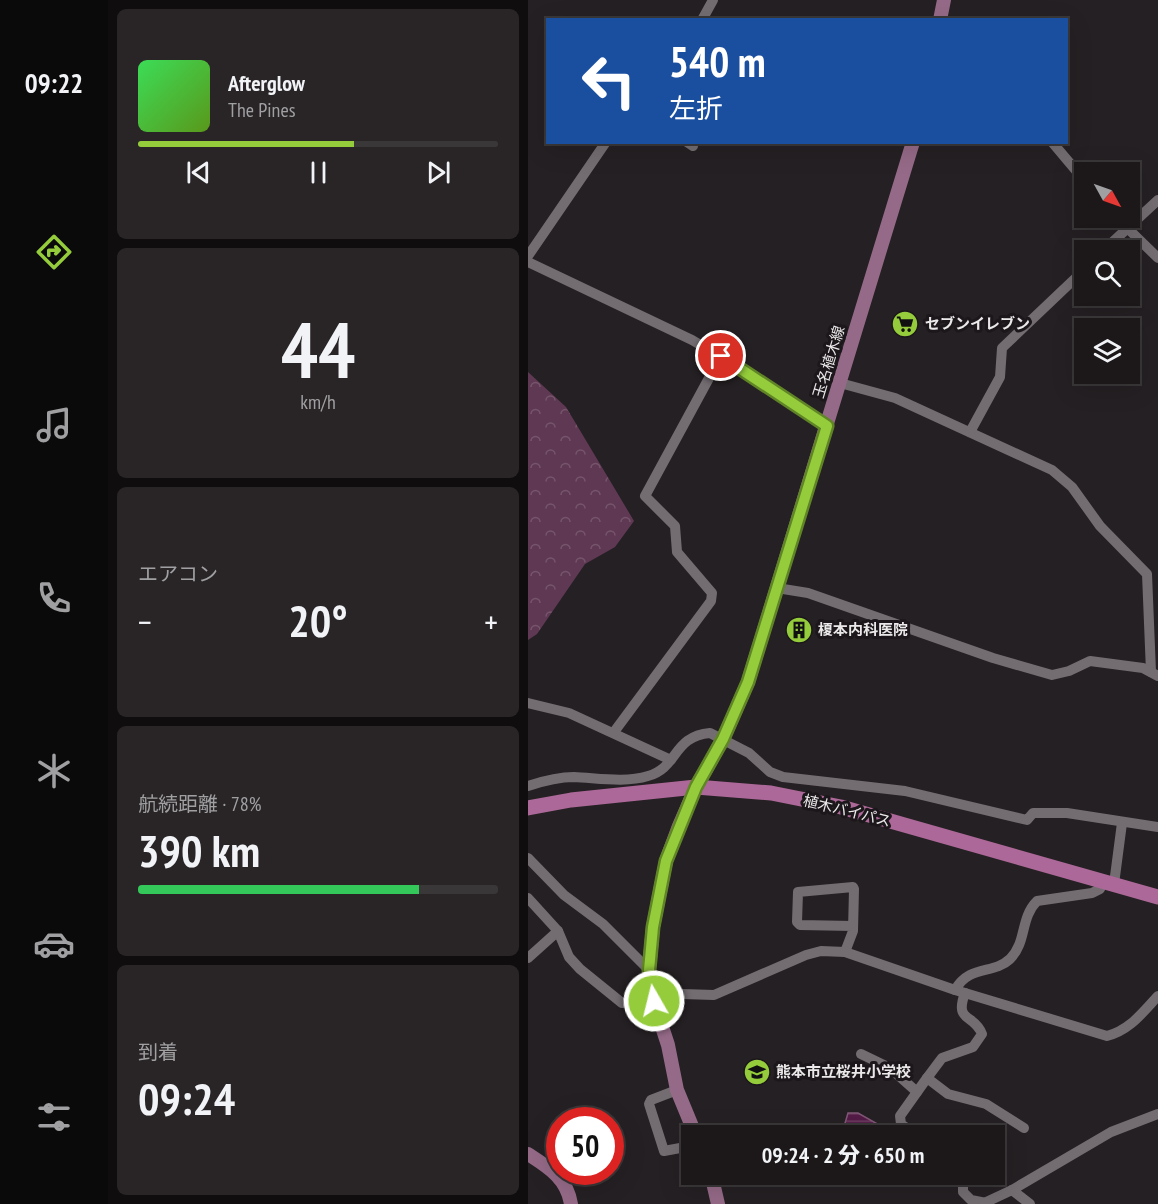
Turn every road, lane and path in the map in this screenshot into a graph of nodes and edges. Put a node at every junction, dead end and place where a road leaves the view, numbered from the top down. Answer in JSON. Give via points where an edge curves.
{"nodes":[{"id":1,"x":713,"y":0,"type":"edge"},
{"id":2,"x":944,"y":0,"type":"edge"},
{"id":3,"x":703,"y":18,"type":"edge"},
{"id":4,"x":940,"y":18,"type":"edge"},
{"id":5,"x":605,"y":144,"type":"edge"},
{"id":6,"x":912,"y":144,"type":"edge"},
{"id":7,"x":1054,"y":144,"type":"edge"},
{"id":8,"x":1074,"y":168,"type":"edge"},
{"id":9,"x":1158,"y":200,"type":"edge"},
{"id":10,"x":1140,"y":216,"type":"edge"},
{"id":11,"x":1127,"y":228,"type":"joint"},
{"id":12,"x":1114,"y":240,"type":"edge"},
{"id":13,"x":528,"y":256,"type":"edge"},
{"id":14,"x":1158,"y":258,"type":"edge"},
{"id":15,"x":528,"y":262,"type":"edge"},
{"id":16,"x":1074,"y":280,"type":"edge"},
{"id":17,"x":721,"y":356,"type":"junction"},
{"id":18,"x":840,"y":383,"type":"junction"},
{"id":19,"x":827,"y":426,"type":"junction"},
{"id":20,"x":970,"y":432,"type":"junction"},
{"id":21,"x":777,"y":588,"type":"junction"},
{"id":22,"x":1154,"y":674,"type":"edge"},
{"id":23,"x":528,"y":703,"type":"edge"},
{"id":24,"x":614,"y":732,"type":"junction"},
{"id":25,"x":723,"y":739,"type":"junction"},
{"id":26,"x":671,"y":760,"type":"junction"},
{"id":27,"x":528,"y":786,"type":"edge"},
{"id":28,"x":696,"y":787,"type":"junction"},
{"id":29,"x":528,"y":808,"type":"edge"},
{"id":30,"x":1122,"y":823,"type":"junction"},
{"id":31,"x":1158,"y":827,"type":"edge"},
{"id":32,"x":528,"y":858,"type":"edge"},
{"id":33,"x":1109,"y":883,"type":"junction"},
{"id":34,"x":1158,"y":897,"type":"edge"},
{"id":35,"x":528,"y":898,"type":"edge"},
{"id":36,"x":853,"y":926,"type":"junction"},
{"id":37,"x":558,"y":931,"type":"junction"},
{"id":38,"x":844,"y":952,"type":"junction"},
{"id":39,"x":528,"y":958,"type":"edge"},
{"id":40,"x":649,"y":970,"type":"junction"},
{"id":41,"x":960,"y":992,"type":"junction"},
{"id":42,"x":1158,"y":996,"type":"edge"},
{"id":43,"x":653,"y":997,"type":"junction"},
{"id":44,"x":861,"y":1054,"type":"dead end"},
{"id":45,"x":927,"y":1078,"type":"junction"},
{"id":46,"x":677,"y":1090,"type":"junction"},
{"id":47,"x":917,"y":1092,"type":"junction"},
{"id":48,"x":1158,"y":1114,"type":"edge"},
{"id":49,"x":691,"y":1125,"type":"edge"},
{"id":50,"x":902,"y":1125,"type":"edge"},
{"id":51,"x":1024,"y":1128,"type":"dead end"},
{"id":52,"x":681,"y":1148,"type":"edge"},
{"id":53,"x":528,"y":1154,"type":"edge"},
{"id":54,"x":714,"y":1185,"type":"edge"},
{"id":55,"x":963,"y":1185,"type":"edge"},
{"id":56,"x":1012,"y":1190,"type":"junction"},
{"id":57,"x":984,"y":1203,"type":"edge"},
{"id":58,"x":571,"y":1204,"type":"edge"},
{"id":59,"x":718,"y":1204,"type":"edge"},
{"id":60,"x":1030,"y":1204,"type":"edge"}],
"edges":[{"from":1,"to":3,"type":"street"},
{"from":2,"to":4,"type":"main road"},
{"from":5,"to":13,"type":"street"},
{"from":6,"to":18,"type":"main road","name":"玉名植木線"},
{"from":7,"to":8,"type":"street"},
{"from":9,"to":10,"type":"street"},
{"from":11,"to":12,"type":"street"},
{"from":11,"to":14,"type":"street"},
{"from":15,"to":17,"type":"street"},
{"from":16,"to":20,"type":"street","via":[[1002,348],[1000,377]]},
{"from":17,"to":19,"type":"street"},
{"from":17,"to":24,"type":"street","via":[[645,496],[675,526],[677,552],[712,593],[711,601]]},
{"from":18,"to":19,"type":"main road","name":"玉名植木線"},
{"from":18,"to":20,"type":"street","via":[[895,398]]},
{"from":19,"to":21,"type":"main road","name":"玉名植木線"},
{"from":20,"to":22,"type":"street","via":[[1052,470],[1072,487],[1100,526],[1147,574]]},
{"from":21,"to":22,"type":"street","via":[[808,593],[1052,675],[1090,661],[1143,668]]},
{"from":21,"to":25,"type":"main road","name":"玉名植木線","via":[[748,682]]},
{"from":23,"to":24,"type":"street","via":[[569,713]]},
{"from":24,"to":26,"type":"street"},
{"from":25,"to":26,"type":"street","via":[[710,733],[699,734],[686,740]]},
{"from":25,"to":28,"type":"main road","name":"玉名植木線"},
{"from":25,"to":30,"type":"street","via":[[783,777],[904,791],[1027,820],[1033,813],[1067,813]]},
{"from":26,"to":27,"type":"street","via":[[662,771],[633,779],[571,777]]},
{"from":28,"to":29,"type":"highway","name":"植木バイパス"},
{"from":28,"to":33,"type":"highway","name":"植木バイパス","via":[[771,793],[841,807]]},
{"from":28,"to":40,"type":"main road","name":"玉名植木線","via":[[666,861]]},
{"from":30,"to":31,"type":"street"},
{"from":30,"to":33,"type":"street"},
{"from":32,"to":40,"type":"street"},
{"from":33,"to":34,"type":"highway","name":"植木バイパス"},
{"from":33,"to":41,"type":"street","via":[[1092,893],[1037,901],[1025,916],[1019,948],[1007,962],[969,974]]},
{"from":35,"to":37,"type":"street"},
{"from":36,"to":36,"type":"street","via":[[853,887],[798,892],[800,925]]},
{"from":36,"to":38,"type":"street"},
{"from":37,"to":39,"type":"street"},
{"from":37,"to":43,"type":"street","via":[[574,963],[622,1004]]},
{"from":38,"to":41,"type":"street"},
{"from":38,"to":43,"type":"street","via":[[806,955],[714,995]]},
{"from":40,"to":43,"type":"main road","name":"玉名植木線"},
{"from":41,"to":42,"type":"street","via":[[1107,1036],[1131,1025]]},
{"from":41,"to":45,"type":"street","via":[[963,1015],[982,1034],[973,1047],[942,1058]]},
{"from":43,"to":46,"type":"main road","name":"玉名植木線"},
{"from":44,"to":47,"type":"street","via":[[890,1068]]},
{"from":45,"to":47,"type":"street"},
{"from":45,"to":51,"type":"street","via":[[948,1094],[986,1104]]},
{"from":46,"to":49,"type":"main road","name":"玉名植木線"},
{"from":46,"to":52,"type":"street","via":[[649,1104],[664,1151]]},
{"from":47,"to":50,"type":"street","via":[[900,1116]]},
{"from":48,"to":56,"type":"street","via":[[1111,1132]]},
{"from":53,"to":58,"type":"main road","via":[[555,1171]]},
{"from":54,"to":59,"type":"main road"},
{"from":55,"to":57,"type":"street","via":[[963,1192],[971,1200]]},
{"from":56,"to":57,"type":"street"},
{"from":56,"to":60,"type":"street"}]}
